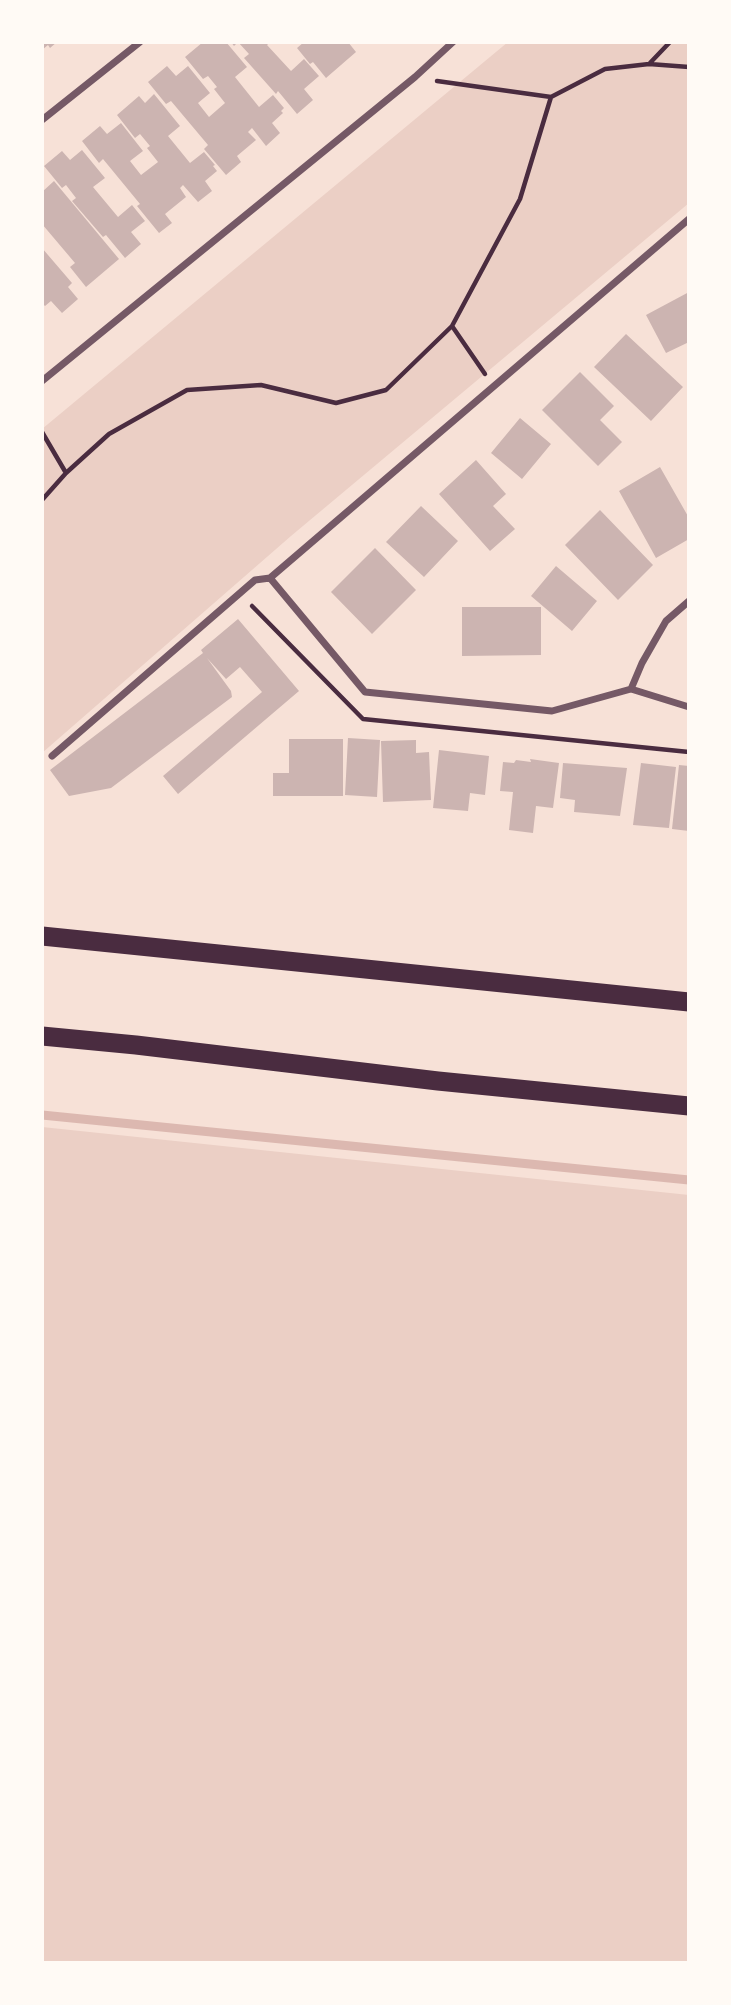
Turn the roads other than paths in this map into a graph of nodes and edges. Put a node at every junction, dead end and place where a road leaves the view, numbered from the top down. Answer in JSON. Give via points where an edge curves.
{"nodes":[{"id":1,"x":140,"y":42,"type":"edge"},
{"id":2,"x":453,"y":42,"type":"edge"},
{"id":3,"x":42,"y":120,"type":"edge"},
{"id":4,"x":689,"y":219,"type":"edge"},
{"id":5,"x":42,"y":381,"type":"edge"},
{"id":6,"x":270,"y":578,"type":"junction"},
{"id":7,"x":689,"y":601,"type":"edge"},
{"id":8,"x":631,"y":689,"type":"junction"},
{"id":9,"x":689,"y":707,"type":"edge"},
{"id":10,"x":51,"y":755,"type":"dead end"},
{"id":11,"x":42,"y":936,"type":"edge"},
{"id":12,"x":689,"y":1002,"type":"edge"},
{"id":13,"x":42,"y":1036,"type":"edge"},
{"id":14,"x":689,"y":1106,"type":"edge"}],
"edges":[{"from":1,"to":3,"type":"street"},
{"from":2,"to":5,"type":"street"},
{"from":4,"to":6,"type":"street"},
{"from":6,"to":8,"type":"street","via":[[365,692],[552,711]]},
{"from":6,"to":10,"type":"street","via":[[255,580]]},
{"from":7,"to":8,"type":"street","via":[[666,621]]},
{"from":8,"to":9,"type":"street"},
{"from":11,"to":12,"type":"highway"},
{"from":13,"to":14,"type":"highway"}]}
